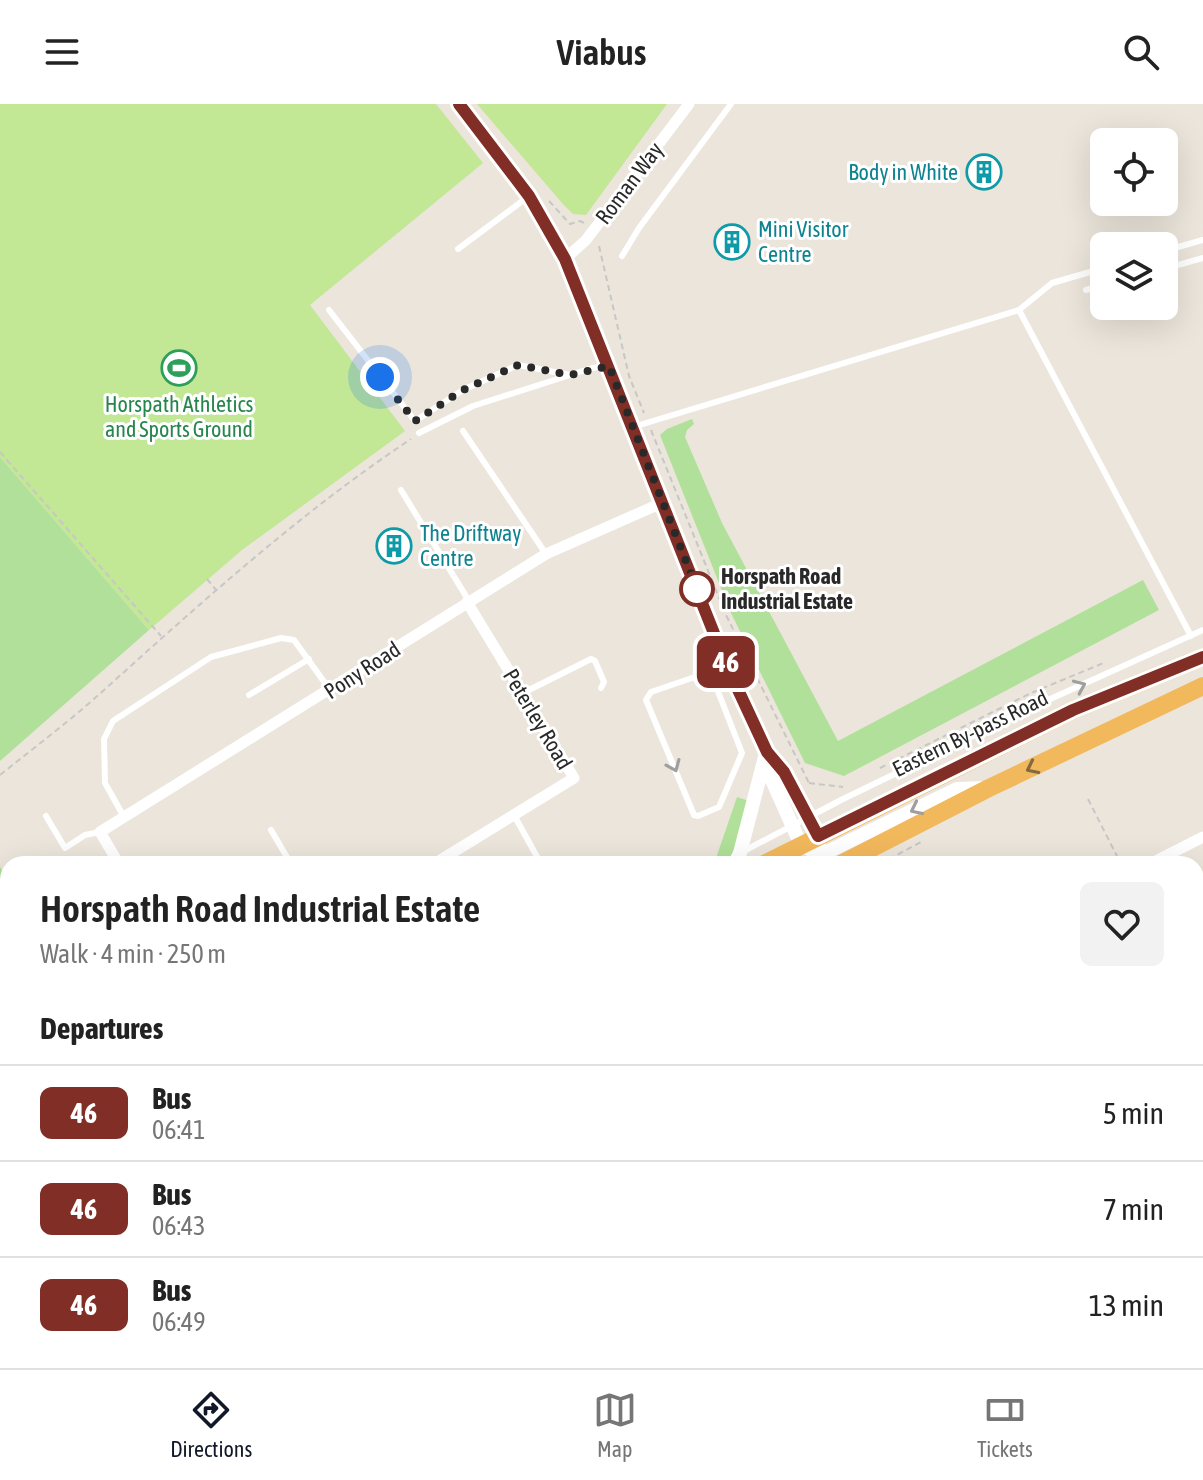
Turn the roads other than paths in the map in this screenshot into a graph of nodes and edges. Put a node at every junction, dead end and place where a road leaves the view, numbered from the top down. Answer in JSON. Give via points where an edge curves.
{"nodes":[{"id":1,"x":459,"y":104,"type":"edge"},
{"id":2,"x":689,"y":104,"type":"edge"},
{"id":3,"x":731,"y":104,"type":"edge"},
{"id":4,"x":529,"y":196,"type":"junction"},
{"id":5,"x":1203,"y":240,"type":"edge"},
{"id":6,"x":1178,"y":247,"type":"edge"},
{"id":7,"x":458,"y":249,"type":"dead end"},
{"id":8,"x":622,"y":256,"type":"dead end"},
{"id":9,"x":1203,"y":258,"type":"edge"},
{"id":10,"x":565,"y":259,"type":"junction"},
{"id":11,"x":1178,"y":265,"type":"edge"},
{"id":12,"x":1090,"y":272,"type":"edge"},
{"id":13,"x":1090,"y":289,"type":"edge"},
{"id":14,"x":1086,"y":290,"type":"dead end"},
{"id":15,"x":329,"y":310,"type":"dead end"},
{"id":16,"x":1019,"y":310,"type":"junction"},
{"id":17,"x":609,"y":366,"type":"junction"},
{"id":18,"x":570,"y":375,"type":"junction"},
{"id":19,"x":633,"y":427,"type":"junction"},
{"id":20,"x":463,"y":431,"type":"dead end"},
{"id":21,"x":419,"y":433,"type":"dead end"},
{"id":22,"x":401,"y":490,"type":"dead end"},
{"id":23,"x":664,"y":502,"type":"junction"},
{"id":24,"x":546,"y":554,"type":"junction"},
{"id":25,"x":468,"y":602,"type":"junction"},
{"id":26,"x":1203,"y":630,"type":"edge"},
{"id":27,"x":1191,"y":636,"type":"junction"},
{"id":28,"x":1203,"y":657,"type":"edge"},
{"id":29,"x":309,"y":659,"type":"junction"},
{"id":30,"x":727,"y":666,"type":"junction"},
{"id":31,"x":710,"y":671,"type":"junction"},
{"id":32,"x":1203,"y":686,"type":"edge"},
{"id":33,"x":601,"y":688,"type":"dead end"},
{"id":34,"x":330,"y":690,"type":"junction"},
{"id":35,"x":523,"y":693,"type":"junction"},
{"id":36,"x":249,"y":695,"type":"dead end"},
{"id":37,"x":767,"y":752,"type":"junction"},
{"id":38,"x":989,"y":788,"type":"junction"},
{"id":39,"x":514,"y":815,"type":"junction"},
{"id":40,"x":46,"y":816,"type":"dead end"},
{"id":41,"x":124,"y":817,"type":"junction"},
{"id":42,"x":808,"y":817,"type":"junction"},
{"id":43,"x":792,"y":826,"type":"junction"},
{"id":44,"x":271,"y":830,"type":"dead end"},
{"id":45,"x":100,"y":832,"type":"junction"},
{"id":46,"x":818,"y":836,"type":"junction"},
{"id":47,"x":1203,"y":837,"type":"edge"},
{"id":48,"x":801,"y":845,"type":"junction"},
{"id":49,"x":114,"y":856,"type":"edge"},
{"id":50,"x":286,"y":856,"type":"edge"},
{"id":51,"x":447,"y":856,"type":"edge"},
{"id":52,"x":537,"y":856,"type":"edge"},
{"id":53,"x":739,"y":856,"type":"edge"},
{"id":54,"x":741,"y":856,"type":"edge"},
{"id":55,"x":780,"y":856,"type":"edge"},
{"id":56,"x":815,"y":856,"type":"edge"},
{"id":57,"x":820,"y":856,"type":"edge"},
{"id":58,"x":828,"y":856,"type":"edge"},
{"id":59,"x":857,"y":856,"type":"edge"},
{"id":60,"x":1166,"y":856,"type":"edge"}],
"edges":[{"from":1,"to":4,"type":"street"},
{"from":2,"to":10,"type":"street","name":"Roman Way","via":[[586,240]]},
{"from":3,"to":8,"type":"lane"},
{"from":4,"to":7,"type":"lane"},
{"from":4,"to":10,"type":"street"},
{"from":5,"to":6,"type":"lane"},
{"from":9,"to":11,"type":"lane"},
{"from":10,"to":17,"type":"street"},
{"from":12,"to":16,"type":"lane","via":[[1052,283]]},
{"from":13,"to":14,"type":"lane"},
{"from":15,"to":18,"type":"lane","via":[[415,421],[463,390],[518,365]]},
{"from":16,"to":19,"type":"lane"},
{"from":16,"to":27,"type":"lane"},
{"from":17,"to":18,"type":"lane"},
{"from":17,"to":19,"type":"street"},
{"from":18,"to":21,"type":"lane","via":[[473,406]]},
{"from":19,"to":23,"type":"street"},
{"from":20,"to":24,"type":"lane"},
{"from":22,"to":25,"type":"lane"},
{"from":23,"to":24,"type":"street","name":"Pony Road"},
{"from":23,"to":30,"type":"street"},
{"from":24,"to":25,"type":"street","name":"Pony Road"},
{"from":25,"to":34,"type":"street","name":"Pony Road"},
{"from":25,"to":35,"type":"street","name":"Peterley Road"},
{"from":26,"to":27,"type":"lane"},
{"from":42,"to":27,"type":"lane","one_way":true},
{"from":28,"to":46,"type":"highway","name":"Eastern By-pass Road","via":[[1073,710]]},
{"from":29,"to":34,"type":"lane"},
{"from":29,"to":36,"type":"lane"},
{"from":29,"to":41,"type":"lane","via":[[294,640],[281,638],[211,657],[113,721],[104,739],[105,783]]},
{"from":30,"to":31,"type":"lane"},
{"from":30,"to":37,"type":"street"},
{"from":31,"to":31,"type":"lane","one_way":true,"via":[[651,692],[646,700],[698,816],[719,807],[742,753]]},
{"from":32,"to":38,"type":"highway","one_way":true},
{"from":33,"to":35,"type":"lane","via":[[604,682],[591,659]]},
{"from":34,"to":41,"type":"street","name":"Pony Road"},
{"from":35,"to":39,"type":"street","name":"Peterley Road","via":[[574,778]]},
{"from":37,"to":42,"type":"street"},
{"from":37,"to":43,"type":"street","via":[[771,778]]},
{"from":37,"to":53,"type":"street"},
{"from":38,"to":58,"type":"street","one_way":true,"via":[[957,789]]},
{"from":38,"to":59,"type":"highway"},
{"from":39,"to":51,"type":"street","name":"Peterley Road"},
{"from":39,"to":52,"type":"lane"},
{"from":40,"to":45,"type":"lane","via":[[65,848]]},
{"from":41,"to":45,"type":"street","name":"Pony Road"},
{"from":42,"to":43,"type":"lane"},
{"from":42,"to":46,"type":"street"},
{"from":43,"to":48,"type":"street"},
{"from":43,"to":54,"type":"lane"},
{"from":44,"to":50,"type":"lane"},
{"from":45,"to":49,"type":"street"},
{"from":46,"to":48,"type":"highway","name":"Eastern By-pass Road"},
{"from":46,"to":57,"type":"street"},
{"from":47,"to":60,"type":"street"},
{"from":48,"to":55,"type":"highway","name":"Eastern By-pass Road"},
{"from":48,"to":56,"type":"street"}]}
